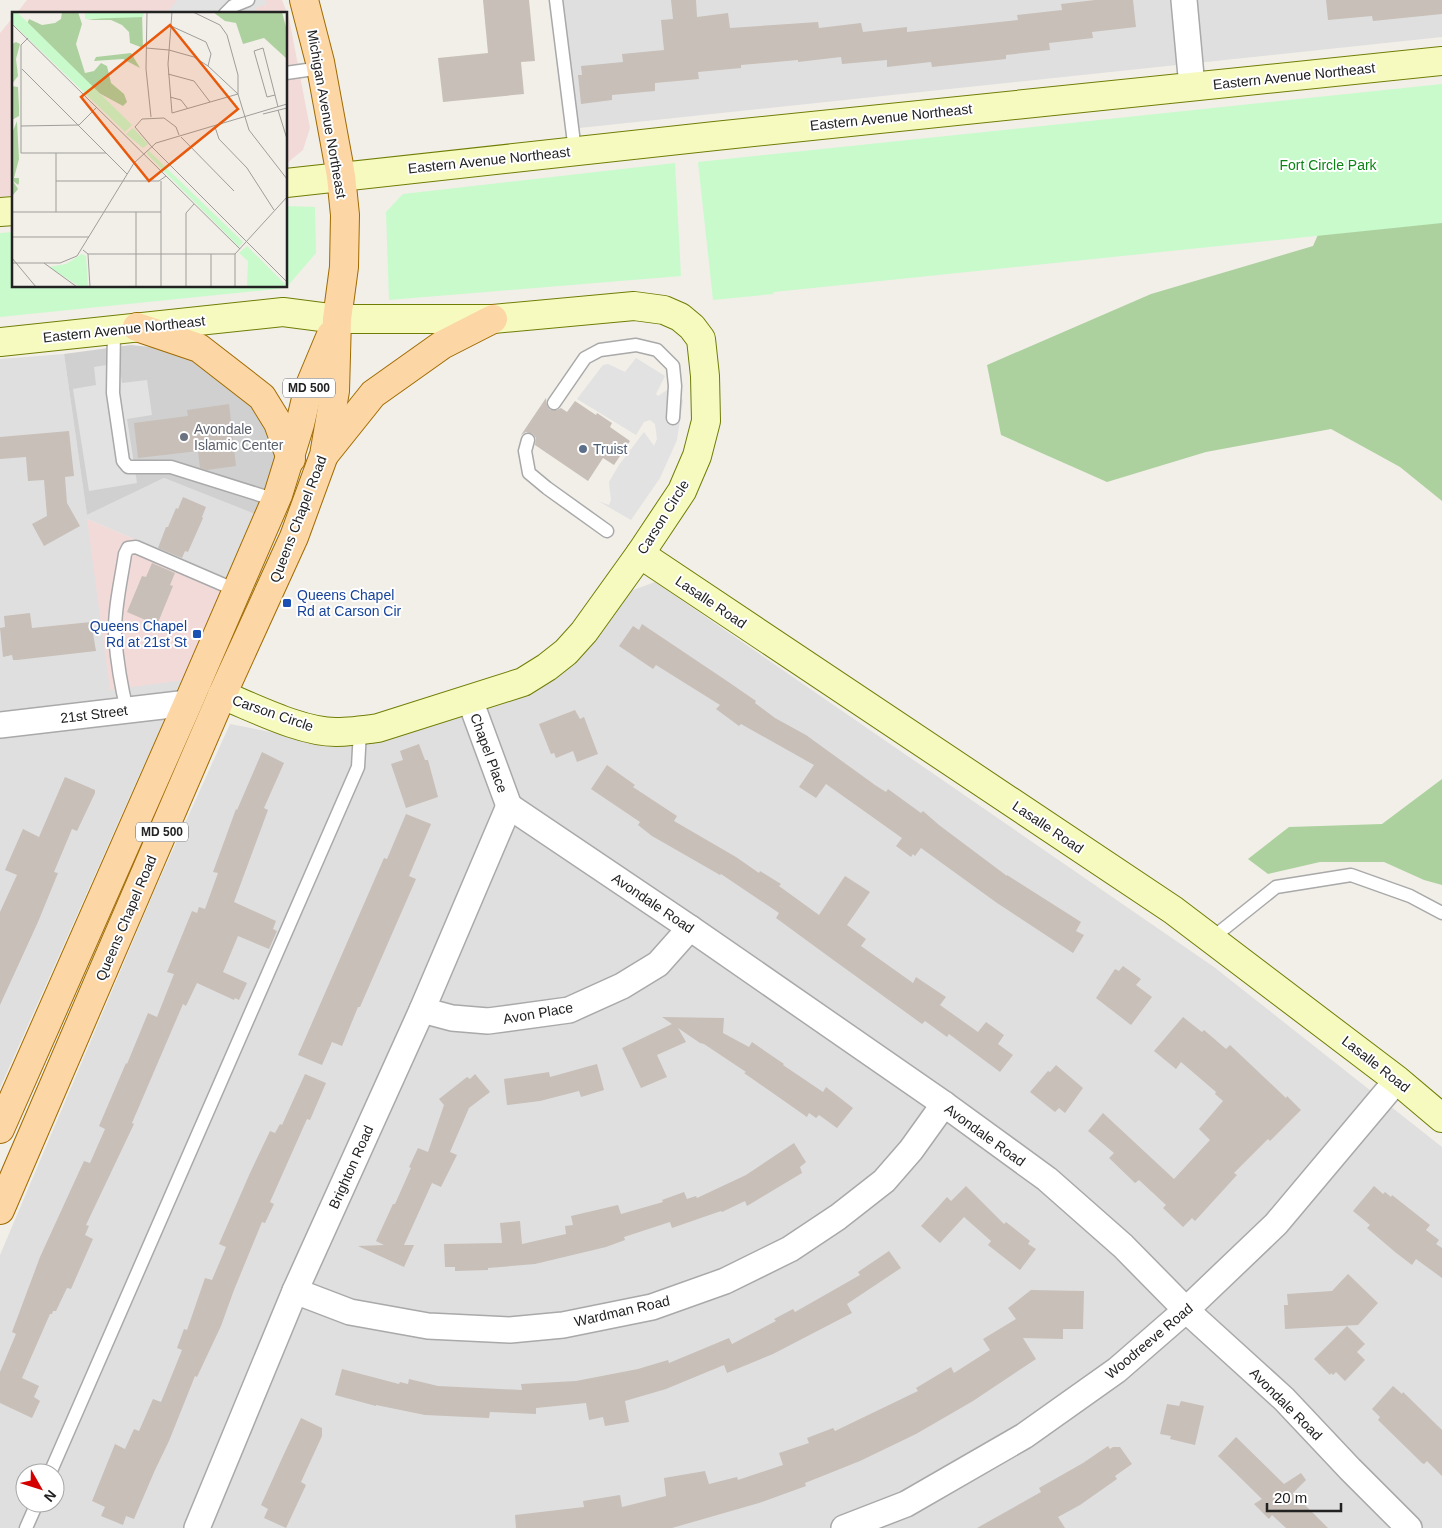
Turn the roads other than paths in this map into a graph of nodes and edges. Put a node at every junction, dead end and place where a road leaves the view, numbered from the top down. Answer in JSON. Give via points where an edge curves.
{"nodes":[{"id":1,"x":248,"y":0,"type":"edge"},
{"id":2,"x":304,"y":0,"type":"edge"},
{"id":3,"x":556,"y":0,"type":"edge"},
{"id":4,"x":1184,"y":0,"type":"edge"},
{"id":5,"x":227,"y":12,"type":"edge"},
{"id":6,"x":1442,"y":61,"type":"edge"},
{"id":7,"x":321,"y":68,"type":"junction"},
{"id":8,"x":288,"y":73,"type":"edge"},
{"id":9,"x":1192,"y":87,"type":"junction"},
{"id":10,"x":575,"y":151,"type":"junction"},
{"id":11,"x":341,"y":176,"type":"junction"},
{"id":12,"x":288,"y":183,"type":"edge"},
{"id":13,"x":337,"y":319,"type":"junction"},
{"id":14,"x":492,"y":319,"type":"junction"},
{"id":15,"x":125,"y":328,"type":"junction"},
{"id":16,"x":0,"y":342,"type":"edge"},
{"id":17,"x":554,"y":403,"type":"dead end"},
{"id":18,"x":673,"y":418,"type":"dead end"},
{"id":19,"x":528,"y":440,"type":"dead end"},
{"id":20,"x":324,"y":455,"type":"junction"},
{"id":21,"x":290,"y":459,"type":"junction"},
{"id":22,"x":276,"y":500,"type":"junction"},
{"id":23,"x":607,"y":531,"type":"dead end"},
{"id":24,"x":640,"y":554,"type":"junction"},
{"id":25,"x":238,"y":591,"type":"junction"},
{"id":26,"x":222,"y":695,"type":"junction"},
{"id":27,"x":470,"y":700,"type":"junction"},
{"id":28,"x":188,"y":703,"type":"junction"},
{"id":29,"x":127,"y":710,"type":"junction"},
{"id":30,"x":0,"y":725,"type":"edge"},
{"id":31,"x":360,"y":731,"type":"junction"},
{"id":32,"x":508,"y":806,"type":"junction"},
{"id":33,"x":1442,"y":913,"type":"edge"},
{"id":34,"x":690,"y":928,"type":"junction"},
{"id":35,"x":1212,"y":939,"type":"junction"},
{"id":36,"x":422,"y":1010,"type":"junction"},
{"id":37,"x":1397,"y":1080,"type":"junction"},
{"id":38,"x":944,"y":1104,"type":"junction"},
{"id":39,"x":1442,"y":1118,"type":"edge"},
{"id":40,"x":0,"y":1129,"type":"edge"},
{"id":41,"x":0,"y":1210,"type":"edge"},
{"id":42,"x":295,"y":1291,"type":"junction"},
{"id":43,"x":1186,"y":1310,"type":"junction"},
{"id":44,"x":54,"y":1463,"type":"edge"},
{"id":45,"x":33,"y":1513,"type":"edge"},
{"id":46,"x":26,"y":1528,"type":"edge"},
{"id":47,"x":197,"y":1528,"type":"edge"},
{"id":48,"x":844,"y":1528,"type":"edge"},
{"id":49,"x":1408,"y":1528,"type":"edge"}],
"edges":[{"from":1,"to":5,"type":"lane"},
{"from":2,"to":7,"type":"main road","name":"Michigan Avenue Northeast"},
{"from":3,"to":10,"type":"lane"},
{"from":4,"to":9,"type":"street"},
{"from":6,"to":9,"type":"street","name":"Eastern Avenue Northeast"},
{"from":7,"to":8,"type":"lane"},
{"from":7,"to":11,"type":"main road","name":"Michigan Avenue Northeast"},
{"from":9,"to":10,"type":"street","name":"Eastern Avenue Northeast"},
{"from":10,"to":11,"type":"street","name":"Eastern Avenue Northeast"},
{"from":11,"to":12,"type":"street","name":"Eastern Avenue Northeast"},
{"from":11,"to":13,"type":"main road","name":"Michigan Avenue Northeast","via":[[345,237]]},
{"from":13,"to":14,"type":"street","name":"Carson Circle"},
{"from":13,"to":15,"type":"street","name":"Eastern Avenue Northeast","via":[[283,312]]},
{"from":13,"to":20,"type":"main road","name":"Queens Chapel Road","number":"MD 500","via":[[335,391]]},
{"from":13,"to":21,"type":"main road","name":"Queens Chapel Road","number":"MD 500","via":[[308,390]]},
{"from":14,"to":20,"type":"main road","via":[[442,345],[373,394]]},
{"from":14,"to":24,"type":"street","name":"Carson Circle","via":[[634,306],[664,310],[680,317],[701,339],[706,421],[698,456],[682,491]]},
{"from":15,"to":16,"type":"street","name":"Eastern Avenue Northeast"},
{"from":15,"to":21,"type":"main road","via":[[199,348],[262,397],[278,423]]},
{"from":15,"to":22,"type":"lane","via":[[114,393],[123,462],[128,467],[171,467]]},
{"from":17,"to":18,"type":"lane","via":[[585,358],[600,350],[636,345],[657,350],[673,366]]},
{"from":19,"to":23,"type":"lane","via":[[525,451],[529,473]]},
{"from":20,"to":26,"type":"main road","name":"Queens Chapel Road","number":"MD 500","via":[[294,537]]},
{"from":21,"to":22,"type":"main road","name":"Queens Chapel Road","number":"MD 500"},
{"from":22,"to":25,"type":"main road","name":"Queens Chapel Road","number":"MD 500"},
{"from":24,"to":27,"type":"street","name":"Carson Circle","via":[[566,652],[523,682]]},
{"from":24,"to":35,"type":"street","name":"Lasalle Road"},
{"from":25,"to":28,"type":"main road","name":"Queens Chapel Road","number":"MD 500"},
{"from":25,"to":29,"type":"lane","via":[[136,547],[128,548],[124,554],[115,635]]},
{"from":26,"to":31,"type":"street","name":"Carson Circle","via":[[313,728],[334,732]]},
{"from":26,"to":41,"type":"main road","name":"Queens Chapel Road","number":"MD 500"},
{"from":27,"to":31,"type":"street","name":"Carson Circle"},
{"from":27,"to":32,"type":"street","name":"Chapel Place"},
{"from":28,"to":29,"type":"street","name":"21st Street"},
{"from":28,"to":40,"type":"main road","name":"Queens Chapel Road","number":"MD 500"},
{"from":29,"to":30,"type":"street","name":"21st Street"},
{"from":31,"to":44,"type":"lane","via":[[358,767]]},
{"from":32,"to":34,"type":"street","name":"Avondale Road"},
{"from":32,"to":36,"type":"street","name":"Brighton Road"},
{"from":33,"to":35,"type":"lane","via":[[1410,896],[1351,876],[1276,887]]},
{"from":34,"to":36,"type":"street","name":"Avon Place","via":[[658,964],[622,986],[569,1010],[488,1021],[452,1018]]},
{"from":34,"to":38,"type":"street","name":"Avondale Road"},
{"from":35,"to":37,"type":"street","name":"Lasalle Road"},
{"from":36,"to":42,"type":"street","name":"Brighton Road"},
{"from":37,"to":39,"type":"street","name":"Lasalle Road"},
{"from":37,"to":43,"type":"street","name":"Woodreeve Road","via":[[1276,1224]]},
{"from":38,"to":42,"type":"street","name":"Wardman Road","via":[[884,1181],[838,1217],[790,1249],[725,1281],[652,1307],[563,1325],[510,1330],[428,1326],[350,1312]]},
{"from":38,"to":43,"type":"street","name":"Avondale Road","via":[[1047,1180],[1123,1246]]},
{"from":42,"to":47,"type":"street","name":"Brighton Road"},
{"from":43,"to":48,"type":"street","name":"Woodreeve Road","via":[[1117,1370],[1024,1436],[906,1504]]},
{"from":43,"to":49,"type":"street","name":"Avondale Road","via":[[1284,1399]]},
{"from":45,"to":46,"type":"lane"}]}
